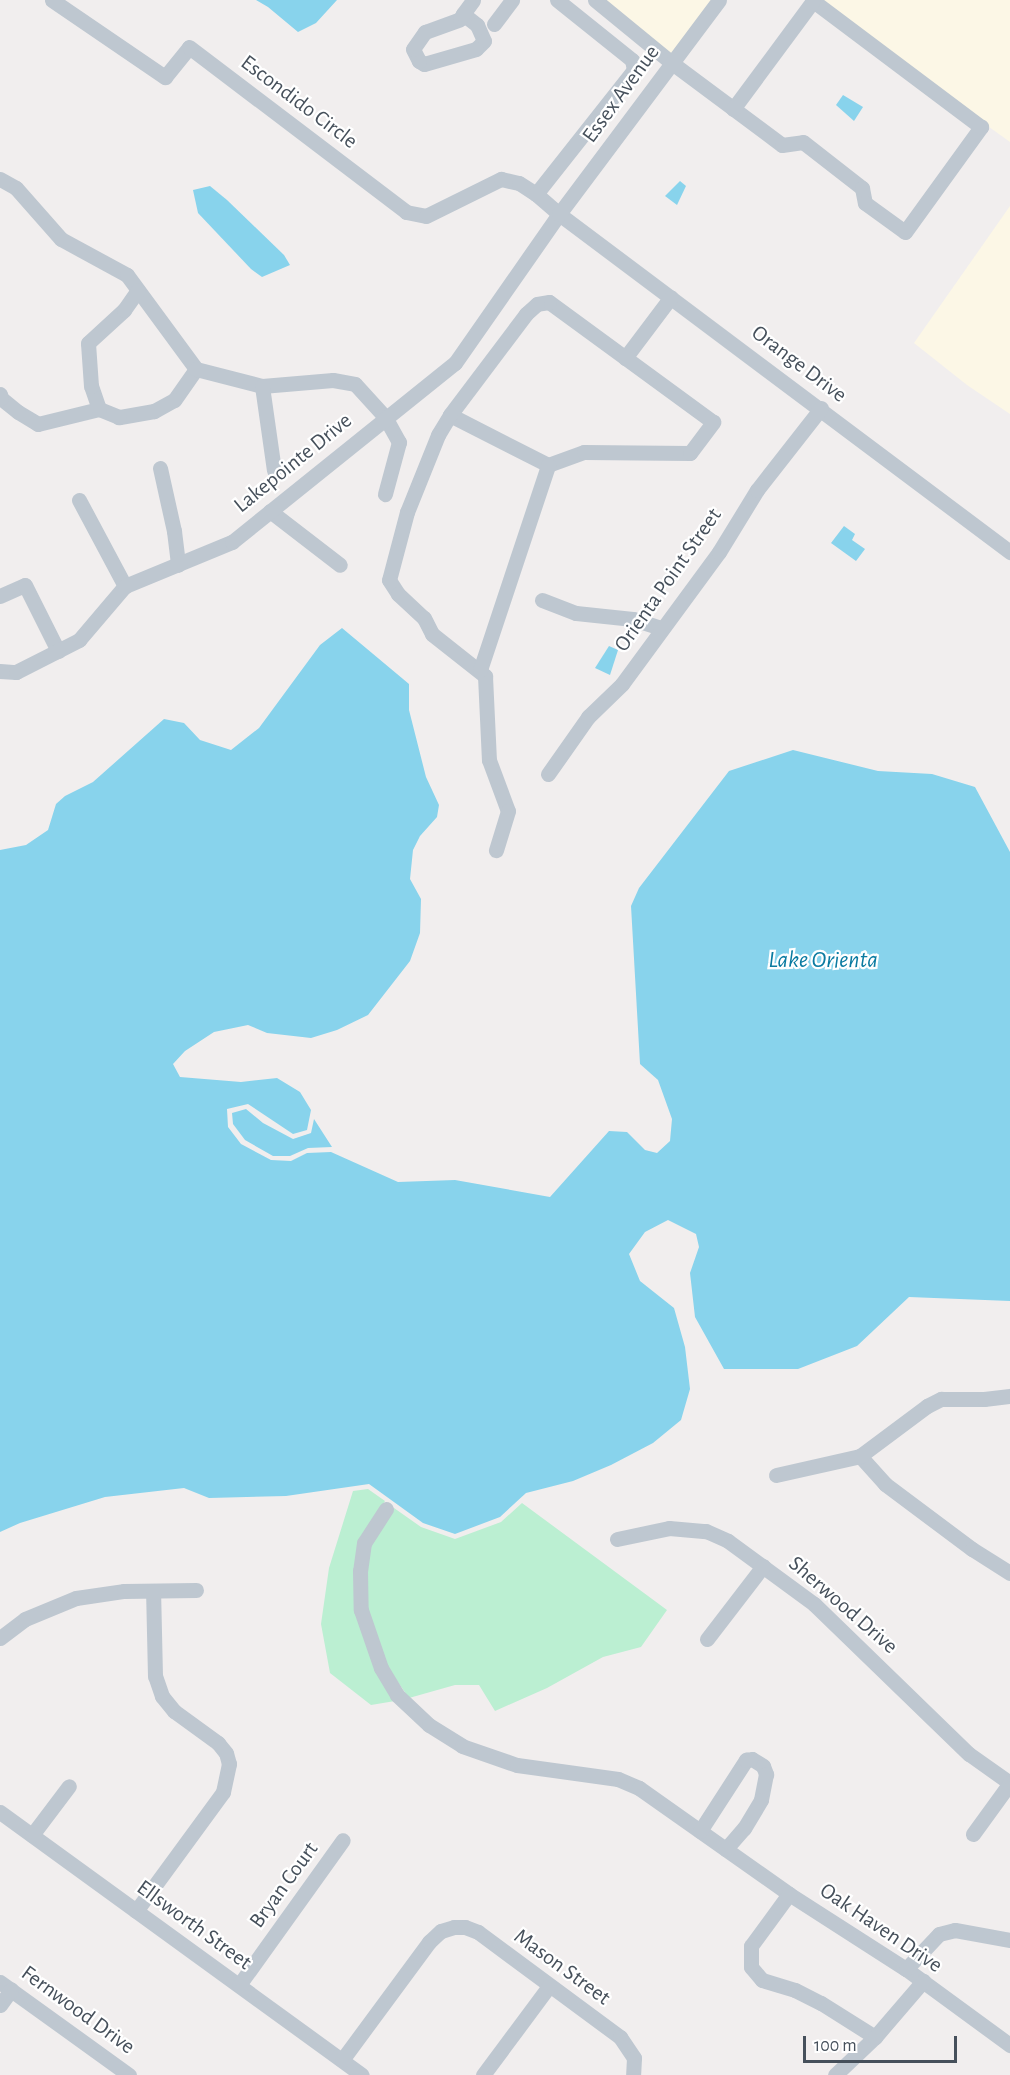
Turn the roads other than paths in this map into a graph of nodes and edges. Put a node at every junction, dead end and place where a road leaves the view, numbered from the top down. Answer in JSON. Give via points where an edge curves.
{"nodes":[{"id":1,"x":52,"y":0,"type":"edge"},
{"id":2,"x":473,"y":0,"type":"edge"},
{"id":3,"x":512,"y":0,"type":"edge"},
{"id":4,"x":557,"y":0,"type":"edge"},
{"id":5,"x":595,"y":0,"type":"edge"},
{"id":6,"x":719,"y":0,"type":"edge"},
{"id":7,"x":813,"y":0,"type":"edge"},
{"id":8,"x":463,"y":14,"type":"dead end"},
{"id":9,"x":494,"y":24,"type":"dead end"},
{"id":10,"x":672,"y":63,"type":"junction"},
{"id":11,"x":733,"y":109,"type":"junction"},
{"id":12,"x":0,"y":179,"type":"edge"},
{"id":13,"x":536,"y":194,"type":"junction"},
{"id":14,"x":559,"y":214,"type":"junction"},
{"id":15,"x":138,"y":290,"type":"junction"},
{"id":16,"x":671,"y":297,"type":"junction"},
{"id":17,"x":625,"y":358,"type":"junction"},
{"id":18,"x":196,"y":369,"type":"junction"},
{"id":19,"x":262,"y":386,"type":"junction"},
{"id":20,"x":0,"y":397,"type":"edge"},
{"id":21,"x":821,"y":408,"type":"junction"},
{"id":22,"x":99,"y":410,"type":"junction"},
{"id":23,"x":450,"y":415,"type":"junction"},
{"id":24,"x":386,"y":417,"type":"junction"},
{"id":25,"x":548,"y":465,"type":"junction"},
{"id":26,"x":160,"y":468,"type":"dead end"},
{"id":27,"x":274,"y":470,"type":"dead end"},
{"id":28,"x":385,"y":494,"type":"dead end"},
{"id":29,"x":79,"y":500,"type":"dead end"},
{"id":30,"x":270,"y":511,"type":"junction"},
{"id":31,"x":1010,"y":552,"type":"edge"},
{"id":32,"x":178,"y":565,"type":"junction"},
{"id":33,"x":340,"y":565,"type":"dead end"},
{"id":34,"x":125,"y":586,"type":"junction"},
{"id":35,"x":0,"y":596,"type":"edge"},
{"id":36,"x":542,"y":600,"type":"dead end"},
{"id":37,"x":661,"y":628,"type":"junction"},
{"id":38,"x":58,"y":651,"type":"junction"},
{"id":39,"x":0,"y":670,"type":"edge"},
{"id":40,"x":480,"y":670,"type":"junction"},
{"id":41,"x":549,"y":774,"type":"dead end"},
{"id":42,"x":496,"y":850,"type":"dead end"},
{"id":43,"x":1010,"y":1396,"type":"edge"},
{"id":44,"x":860,"y":1456,"type":"junction"},
{"id":45,"x":776,"y":1475,"type":"dead end"},
{"id":46,"x":386,"y":1509,"type":"dead end"},
{"id":47,"x":617,"y":1539,"type":"dead end"},
{"id":48,"x":763,"y":1566,"type":"junction"},
{"id":49,"x":1010,"y":1573,"type":"edge"},
{"id":50,"x":196,"y":1590,"type":"dead end"},
{"id":51,"x":153,"y":1591,"type":"junction"},
{"id":52,"x":0,"y":1638,"type":"edge"},
{"id":53,"x":707,"y":1640,"type":"dead end"},
{"id":54,"x":1010,"y":1783,"type":"edge"},
{"id":55,"x":69,"y":1786,"type":"dead end"},
{"id":56,"x":0,"y":1812,"type":"edge"},
{"id":57,"x":700,"y":1831,"type":"junction"},
{"id":58,"x":973,"y":1834,"type":"dead end"},
{"id":59,"x":33,"y":1835,"type":"junction"},
{"id":60,"x":343,"y":1840,"type":"dead end"},
{"id":61,"x":726,"y":1849,"type":"junction"},
{"id":62,"x":789,"y":1894,"type":"junction"},
{"id":63,"x":136,"y":1911,"type":"junction"},
{"id":64,"x":1010,"y":1940,"type":"edge"},
{"id":65,"x":906,"y":1969,"type":"junction"},
{"id":66,"x":923,"y":1981,"type":"junction"},
{"id":67,"x":239,"y":1985,"type":"junction"},
{"id":68,"x":6,"y":1986,"type":"edge"},
{"id":69,"x":549,"y":1986,"type":"junction"},
{"id":70,"x":0,"y":2005,"type":"edge"},
{"id":71,"x":875,"y":2037,"type":"junction"},
{"id":72,"x":1010,"y":2045,"type":"edge"},
{"id":73,"x":342,"y":2060,"type":"junction"},
{"id":74,"x":839,"y":2074,"type":"edge"},
{"id":75,"x":129,"y":2075,"type":"edge"},
{"id":76,"x":362,"y":2075,"type":"edge"},
{"id":77,"x":483,"y":2075,"type":"edge"},
{"id":78,"x":633,"y":2075,"type":"edge"}],
"edges":[{"from":1,"to":13,"type":"street","name":"Escondido Circle","via":[[165,77],[189,47],[406,212],[426,216],[501,179],[519,183]]},
{"from":2,"to":8,"type":"street"},
{"from":3,"to":9,"type":"street"},
{"from":4,"to":13,"type":"street","via":[[632,60],[634,70]]},
{"from":5,"to":10,"type":"street"},
{"from":6,"to":10,"type":"street","name":"Essex Avenue"},
{"from":7,"to":11,"type":"street"},
{"from":7,"to":11,"type":"street","via":[[981,127],[905,232],[866,203],[862,188],[804,142],[782,145]]},
{"from":10,"to":11,"type":"street"},
{"from":10,"to":14,"type":"street","name":"Essex Avenue"},
{"from":12,"to":15,"type":"street","via":[[16,188],[61,238],[126,274]]},
{"from":13,"to":14,"type":"street","name":"Escondido Circle"},
{"from":14,"to":16,"type":"street","name":"Orange Drive"},
{"from":14,"to":24,"type":"street","name":"Lakepointe Drive","via":[[455,363]]},
{"from":15,"to":18,"type":"street"},
{"from":15,"to":22,"type":"street","via":[[124,310],[88,343],[91,386]]},
{"from":16,"to":17,"type":"street"},
{"from":16,"to":21,"type":"street","name":"Orange Drive"},
{"from":17,"to":23,"type":"street","via":[[549,302],[537,304]]},
{"from":17,"to":25,"type":"street","via":[[713,422],[690,453],[584,452]]},
{"from":18,"to":19,"type":"street"},
{"from":18,"to":22,"type":"street","via":[[174,400],[154,411],[120,417]]},
{"from":19,"to":24,"type":"street","via":[[333,380],[355,384]]},
{"from":19,"to":27,"type":"street"},
{"from":20,"to":22,"type":"street","via":[[38,424]]},
{"from":21,"to":31,"type":"street","name":"Orange Drive"},
{"from":21,"to":37,"type":"street","name":"Orienta Point Street","via":[[757,490],[719,552]]},
{"from":23,"to":25,"type":"street"},
{"from":23,"to":40,"type":"street","via":[[407,512],[389,580],[424,618],[432,634],[472,668]]},
{"from":24,"to":28,"type":"street","via":[[399,442]]},
{"from":24,"to":30,"type":"street","name":"Lakepointe Drive"},
{"from":25,"to":40,"type":"street"},
{"from":26,"to":32,"type":"street"},
{"from":29,"to":34,"type":"street"},
{"from":30,"to":32,"type":"street","name":"Lakepointe Drive","via":[[232,542]]},
{"from":30,"to":33,"type":"street"},
{"from":32,"to":34,"type":"street","name":"Lakepointe Drive"},
{"from":34,"to":38,"type":"street","name":"Lakepointe Drive","via":[[79,640]]},
{"from":35,"to":38,"type":"street","via":[[25,585]]},
{"from":36,"to":37,"type":"street","via":[[576,613],[633,619]]},
{"from":37,"to":41,"type":"street","name":"Orienta Point Street","via":[[622,684],[588,717]]},
{"from":38,"to":39,"type":"street","name":"Lakepointe Drive","via":[[16,672]]},
{"from":40,"to":42,"type":"street","via":[[485,676],[489,760],[508,812]]},
{"from":43,"to":44,"type":"street","via":[[941,1399]]},
{"from":44,"to":45,"type":"street"},
{"from":44,"to":49,"type":"street","via":[[885,1484]]},
{"from":46,"to":57,"type":"street","name":"Oak Haven Drive","via":[[364,1544],[361,1610],[381,1668],[397,1695],[429,1725],[462,1746],[516,1765],[618,1779],[639,1788]]},
{"from":47,"to":48,"type":"street","name":"Sherwood Drive","via":[[669,1528],[706,1531]]},
{"from":48,"to":53,"type":"street"},
{"from":48,"to":54,"type":"street","name":"Sherwood Drive","via":[[814,1604],[961,1747]]},
{"from":50,"to":51,"type":"street"},
{"from":51,"to":52,"type":"street","via":[[101,1592],[76,1598],[25,1619]]},
{"from":51,"to":63,"type":"street","via":[[155,1676],[162,1696],[174,1712],[218,1743],[229,1764],[223,1792]]},
{"from":54,"to":58,"type":"street"},
{"from":55,"to":59,"type":"street"},
{"from":56,"to":59,"type":"street","name":"Ellsworth Street"},
{"from":57,"to":61,"type":"street","name":"Oak Haven Drive"},
{"from":57,"to":61,"type":"street","via":[[746,1760],[763,1766],[766,1773],[761,1800]]},
{"from":59,"to":63,"type":"street","name":"Ellsworth Street"},
{"from":60,"to":67,"type":"street","name":"Bryan Court"},
{"from":61,"to":62,"type":"street","name":"Oak Haven Drive"},
{"from":62,"to":65,"type":"street","name":"Oak Haven Drive"},
{"from":62,"to":71,"type":"street","via":[[751,1946],[751,1967],[762,1980],[821,2003]]},
{"from":63,"to":67,"type":"street","name":"Ellsworth Street"},
{"from":64,"to":65,"type":"street","via":[[955,1930],[939,1934]]},
{"from":65,"to":66,"type":"street","name":"Oak Haven Drive"},
{"from":66,"to":71,"type":"street"},
{"from":66,"to":72,"type":"street","name":"Oak Haven Drive"},
{"from":67,"to":73,"type":"street","name":"Ellsworth Street"},
{"from":68,"to":70,"type":"street"},
{"from":68,"to":75,"type":"street","name":"Fernwood Drive"},
{"from":69,"to":73,"type":"street","name":"Mason Street","via":[[477,1932],[454,1927],[441,1931]]},
{"from":69,"to":77,"type":"street"},
{"from":69,"to":78,"type":"street","name":"Mason Street","via":[[620,2037],[634,2058]]},
{"from":71,"to":74,"type":"street"},
{"from":73,"to":76,"type":"street","name":"Ellsworth Street"}]}
